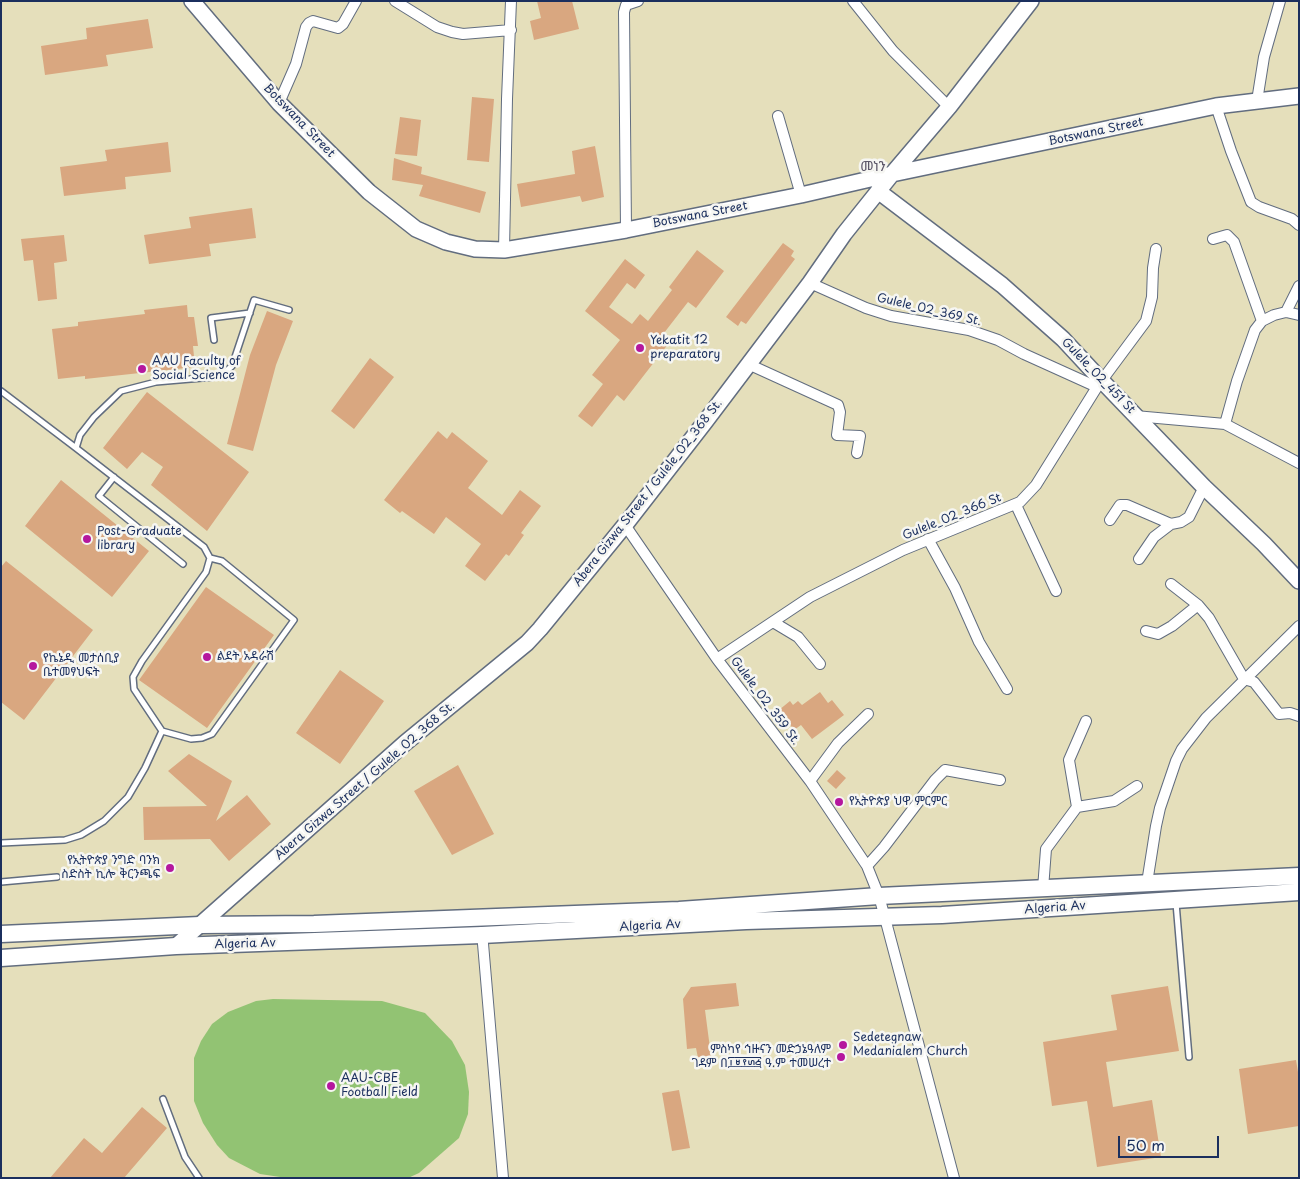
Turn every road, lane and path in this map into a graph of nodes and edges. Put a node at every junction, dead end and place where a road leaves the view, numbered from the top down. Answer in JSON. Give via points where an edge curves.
{"nodes":[{"id":1,"x":192,"y":1,"type":"edge"},
{"id":2,"x":356,"y":1,"type":"edge"},
{"id":3,"x":395,"y":1,"type":"edge"},
{"id":4,"x":511,"y":1,"type":"edge"},
{"id":5,"x":638,"y":1,"type":"edge"},
{"id":6,"x":1031,"y":1,"type":"edge"},
{"id":7,"x":855,"y":2,"type":"edge"},
{"id":8,"x":1277,"y":2,"type":"edge"},
{"id":9,"x":511,"y":30,"type":"junction"},
{"id":10,"x":1298,"y":98,"type":"edge"},
{"id":11,"x":1257,"y":101,"type":"junction"},
{"id":12,"x":279,"y":103,"type":"junction"},
{"id":13,"x":1216,"y":106,"type":"junction"},
{"id":14,"x":949,"y":107,"type":"junction"},
{"id":15,"x":778,"y":116,"type":"dead end"},
{"id":16,"x":892,"y":174,"type":"junction"},
{"id":17,"x":878,"y":191,"type":"junction"},
{"id":18,"x":800,"y":195,"type":"junction"},
{"id":19,"x":1299,"y":225,"type":"edge"},
{"id":20,"x":626,"y":230,"type":"junction"},
{"id":21,"x":1213,"y":238,"type":"dead end"},
{"id":22,"x":1156,"y":249,"type":"dead end"},
{"id":23,"x":504,"y":250,"type":"junction"},
{"id":24,"x":810,"y":283,"type":"junction"},
{"id":25,"x":1299,"y":286,"type":"edge"},
{"id":26,"x":289,"y":310,"type":"dead end"},
{"id":27,"x":1286,"y":312,"type":"junction"},
{"id":28,"x":250,"y":313,"type":"junction"},
{"id":29,"x":1299,"y":315,"type":"edge"},
{"id":30,"x":1262,"y":322,"type":"junction"},
{"id":31,"x":214,"y":340,"type":"dead end"},
{"id":32,"x":748,"y":364,"type":"junction"},
{"id":33,"x":1099,"y":384,"type":"junction"},
{"id":34,"x":1,"y":391,"type":"edge"},
{"id":35,"x":1136,"y":416,"type":"junction"},
{"id":36,"x":1225,"y":424,"type":"junction"},
{"id":37,"x":76,"y":448,"type":"junction"},
{"id":38,"x":857,"y":453,"type":"dead end"},
{"id":39,"x":1299,"y":463,"type":"edge"},
{"id":40,"x":114,"y":477,"type":"junction"},
{"id":41,"x":1204,"y":488,"type":"junction"},
{"id":42,"x":1016,"y":505,"type":"junction"},
{"id":43,"x":1110,"y":520,"type":"dead end"},
{"id":44,"x":1171,"y":524,"type":"junction"},
{"id":45,"x":625,"y":525,"type":"junction"},
{"id":46,"x":928,"y":539,"type":"junction"},
{"id":47,"x":210,"y":558,"type":"junction"},
{"id":48,"x":1139,"y":559,"type":"dead end"},
{"id":49,"x":183,"y":564,"type":"dead end"},
{"id":50,"x":1299,"y":581,"type":"edge"},
{"id":51,"x":1171,"y":584,"type":"dead end"},
{"id":52,"x":1056,"y":591,"type":"dead end"},
{"id":53,"x":1198,"y":605,"type":"junction"},
{"id":54,"x":773,"y":622,"type":"junction"},
{"id":55,"x":1299,"y":626,"type":"edge"},
{"id":56,"x":1146,"y":631,"type":"dead end"},
{"id":57,"x":717,"y":659,"type":"junction"},
{"id":58,"x":820,"y":664,"type":"dead end"},
{"id":59,"x":1244,"y":679,"type":"junction"},
{"id":60,"x":1007,"y":689,"type":"dead end"},
{"id":61,"x":868,"y":714,"type":"dead end"},
{"id":62,"x":1299,"y":716,"type":"edge"},
{"id":63,"x":1086,"y":721,"type":"dead end"},
{"id":64,"x":162,"y":731,"type":"junction"},
{"id":65,"x":1000,"y":780,"type":"dead end"},
{"id":66,"x":810,"y":781,"type":"junction"},
{"id":67,"x":1137,"y":786,"type":"dead end"},
{"id":68,"x":1077,"y":807,"type":"junction"},
{"id":69,"x":1,"y":843,"type":"edge"},
{"id":70,"x":867,"y":866,"type":"junction"},
{"id":71,"x":1299,"y":876,"type":"edge"},
{"id":72,"x":57,"y":877,"type":"dead end"},
{"id":73,"x":1,"y":882,"type":"edge"},
{"id":74,"x":1147,"y":883,"type":"junction"},
{"id":75,"x":1044,"y":889,"type":"junction"},
{"id":76,"x":1299,"y":892,"type":"edge"},
{"id":77,"x":879,"y":896,"type":"junction"},
{"id":78,"x":1176,"y":900,"type":"junction"},
{"id":79,"x":480,"y":918,"type":"junction"},
{"id":80,"x":885,"y":918,"type":"junction"},
{"id":81,"x":200,"y":925,"type":"junction"},
{"id":82,"x":1,"y":934,"type":"edge"},
{"id":83,"x":482,"y":936,"type":"junction"},
{"id":84,"x":176,"y":946,"type":"junction"},
{"id":85,"x":1,"y":958,"type":"edge"},
{"id":86,"x":1189,"y":1057,"type":"dead end"},
{"id":87,"x":163,"y":1099,"type":"dead end"},
{"id":88,"x":199,"y":1178,"type":"edge"},
{"id":89,"x":503,"y":1178,"type":"edge"},
{"id":90,"x":954,"y":1178,"type":"edge"}],
"edges":[{"from":1,"to":12,"type":"main road","name":"Botswana Street"},
{"from":2,"to":12,"type":"street","via":[[338,28],[313,21],[309,23]]},
{"from":3,"to":9,"type":"street","via":[[437,27],[452,32]]},
{"from":4,"to":9,"type":"street"},
{"from":5,"to":20,"type":"street","via":[[626,5],[624,12]]},
{"from":6,"to":14,"type":"main road","name":"Abera Gizwa Street / Gulele_02_368 St."},
{"from":7,"to":14,"type":"street","via":[[893,51]]},
{"from":8,"to":11,"type":"street"},
{"from":9,"to":23,"type":"street"},
{"from":10,"to":11,"type":"main road","name":"Botswana Street"},
{"from":11,"to":13,"type":"main road","name":"Botswana Street"},
{"from":12,"to":23,"type":"main road","name":"Botswana Street","via":[[370,192],[416,229],[446,242],[475,249]]},
{"from":13,"to":16,"type":"main road","name":"Botswana Street"},
{"from":13,"to":19,"type":"street","via":[[1251,202]]},
{"from":14,"to":16,"type":"main road","name":"Abera Gizwa Street / Gulele_02_368 St."},
{"from":15,"to":18,"type":"street"},
{"from":16,"to":17,"type":"main road","name":"Abera Gizwa Street / Gulele_02_368 St."},
{"from":16,"to":18,"type":"main road","name":"Botswana Street"},
{"from":17,"to":24,"type":"main road","name":"Abera Gizwa Street / Gulele_02_368 St."},
{"from":17,"to":33,"type":"main road","name":"Gulele_02_451 St","via":[[1002,285],[1064,339]]},
{"from":18,"to":20,"type":"main road","name":"Botswana Street"},
{"from":20,"to":23,"type":"main road","name":"Botswana Street"},
{"from":21,"to":30,"type":"street","via":[[1227,235],[1234,242]]},
{"from":22,"to":33,"type":"street","name":"Gulele_02_366 St","via":[[1152,297],[1146,321]]},
{"from":24,"to":32,"type":"main road","name":"Abera Gizwa Street / Gulele_02_368 St."},
{"from":24,"to":33,"type":"street","name":"Gulele_02_369 St.","via":[[891,316],[991,337]]},
{"from":25,"to":27,"type":"street"},
{"from":26,"to":28,"type":"lane","via":[[254,300]]},
{"from":27,"to":29,"type":"street"},
{"from":27,"to":30,"type":"street"},
{"from":28,"to":31,"type":"lane","via":[[211,318]]},
{"from":28,"to":37,"type":"lane","via":[[232,366],[224,373],[214,377],[156,382],[121,391],[94,417],[80,435]]},
{"from":30,"to":36,"type":"street","via":[[1237,381]]},
{"from":32,"to":38,"type":"street","via":[[838,405],[837,435],[860,436]]},
{"from":32,"to":45,"type":"main road","name":"Abera Gizwa Street / Gulele_02_368 St."},
{"from":33,"to":35,"type":"main road","name":"Gulele_02_451 St"},
{"from":33,"to":42,"type":"street","name":"Gulele_02_366 St","via":[[1036,485]]},
{"from":34,"to":37,"type":"lane"},
{"from":35,"to":36,"type":"street"},
{"from":35,"to":41,"type":"main road","name":"Gulele_02_451 St"},
{"from":36,"to":39,"type":"street"},
{"from":37,"to":40,"type":"lane"},
{"from":40,"to":47,"type":"lane","via":[[204,547]]},
{"from":40,"to":49,"type":"lane","via":[[99,496]]},
{"from":41,"to":44,"type":"street","via":[[1189,517]]},
{"from":41,"to":50,"type":"main road","name":"Gulele_02_451 St"},
{"from":42,"to":46,"type":"street","name":"Gulele_02_366 St"},
{"from":42,"to":52,"type":"street"},
{"from":43,"to":44,"type":"street","via":[[1120,505]]},
{"from":44,"to":48,"type":"street","via":[[1154,537]]},
{"from":45,"to":57,"type":"street","name":"Gulele_02_359 St."},
{"from":45,"to":81,"type":"main road","name":"Abera Gizwa Street / Gulele_02_368 St.","via":[[526,643],[406,743]]},
{"from":46,"to":54,"type":"street","name":"Gulele_02_366 St","via":[[810,597]]},
{"from":46,"to":60,"type":"street","via":[[979,642]]},
{"from":47,"to":64,"type":"lane","via":[[206,572],[132,677],[134,689]]},
{"from":47,"to":64,"type":"lane","via":[[222,561],[294,620],[212,734],[191,739]]},
{"from":51,"to":53,"type":"street"},
{"from":53,"to":56,"type":"street","via":[[1158,634]]},
{"from":53,"to":59,"type":"street"},
{"from":54,"to":57,"type":"street","name":"Gulele_02_366 St"},
{"from":54,"to":58,"type":"street","via":[[805,643]]},
{"from":55,"to":59,"type":"street"},
{"from":57,"to":66,"type":"street","name":"Gulele_02_359 St."},
{"from":59,"to":62,"type":"street","via":[[1254,682],[1279,714]]},
{"from":59,"to":74,"type":"street","via":[[1206,718],[1176,761],[1156,826]]},
{"from":61,"to":66,"type":"street","via":[[838,743]]},
{"from":63,"to":68,"type":"street","via":[[1069,760]]},
{"from":64,"to":69,"type":"lane","via":[[128,797],[104,821],[81,835],[65,840]]},
{"from":65,"to":70,"type":"street","via":[[945,770]]},
{"from":66,"to":70,"type":"street","name":"Gulele_02_359 St."},
{"from":67,"to":68,"type":"street","via":[[1114,801]]},
{"from":68,"to":75,"type":"street","via":[[1046,849]]},
{"from":70,"to":77,"type":"street","name":"Gulele_02_359 St."},
{"from":71,"to":74,"type":"main road","name":"Algeria Av"},
{"from":72,"to":73,"type":"lane"},
{"from":74,"to":75,"type":"main road","name":"Algeria Av"},
{"from":75,"to":77,"type":"main road","name":"Algeria Av"},
{"from":76,"to":78,"type":"main road","name":"Algeria Av"},
{"from":77,"to":79,"type":"main road","name":"Algeria Av","via":[[679,910]]},
{"from":77,"to":80,"type":"street","name":"Gulele_02_359 St."},
{"from":78,"to":80,"type":"main road","name":"Algeria Av"},
{"from":78,"to":86,"type":"lane"},
{"from":79,"to":81,"type":"main road","name":"Algeria Av"},
{"from":79,"to":83,"type":"street"},
{"from":80,"to":83,"type":"main road","name":"Algeria Av","via":[[746,921]]},
{"from":80,"to":90,"type":"street","name":"Gulele_02_359 St."},
{"from":81,"to":82,"type":"main road","name":"Algeria Av"},
{"from":81,"to":84,"type":"main road","name":"Abera Gizwa Street / Gulele_02_368 St."},
{"from":83,"to":84,"type":"main road","name":"Algeria Av"},
{"from":83,"to":89,"type":"street"},
{"from":84,"to":85,"type":"main road","name":"Algeria Av"},
{"from":87,"to":88,"type":"lane","via":[[185,1157]]}]}
